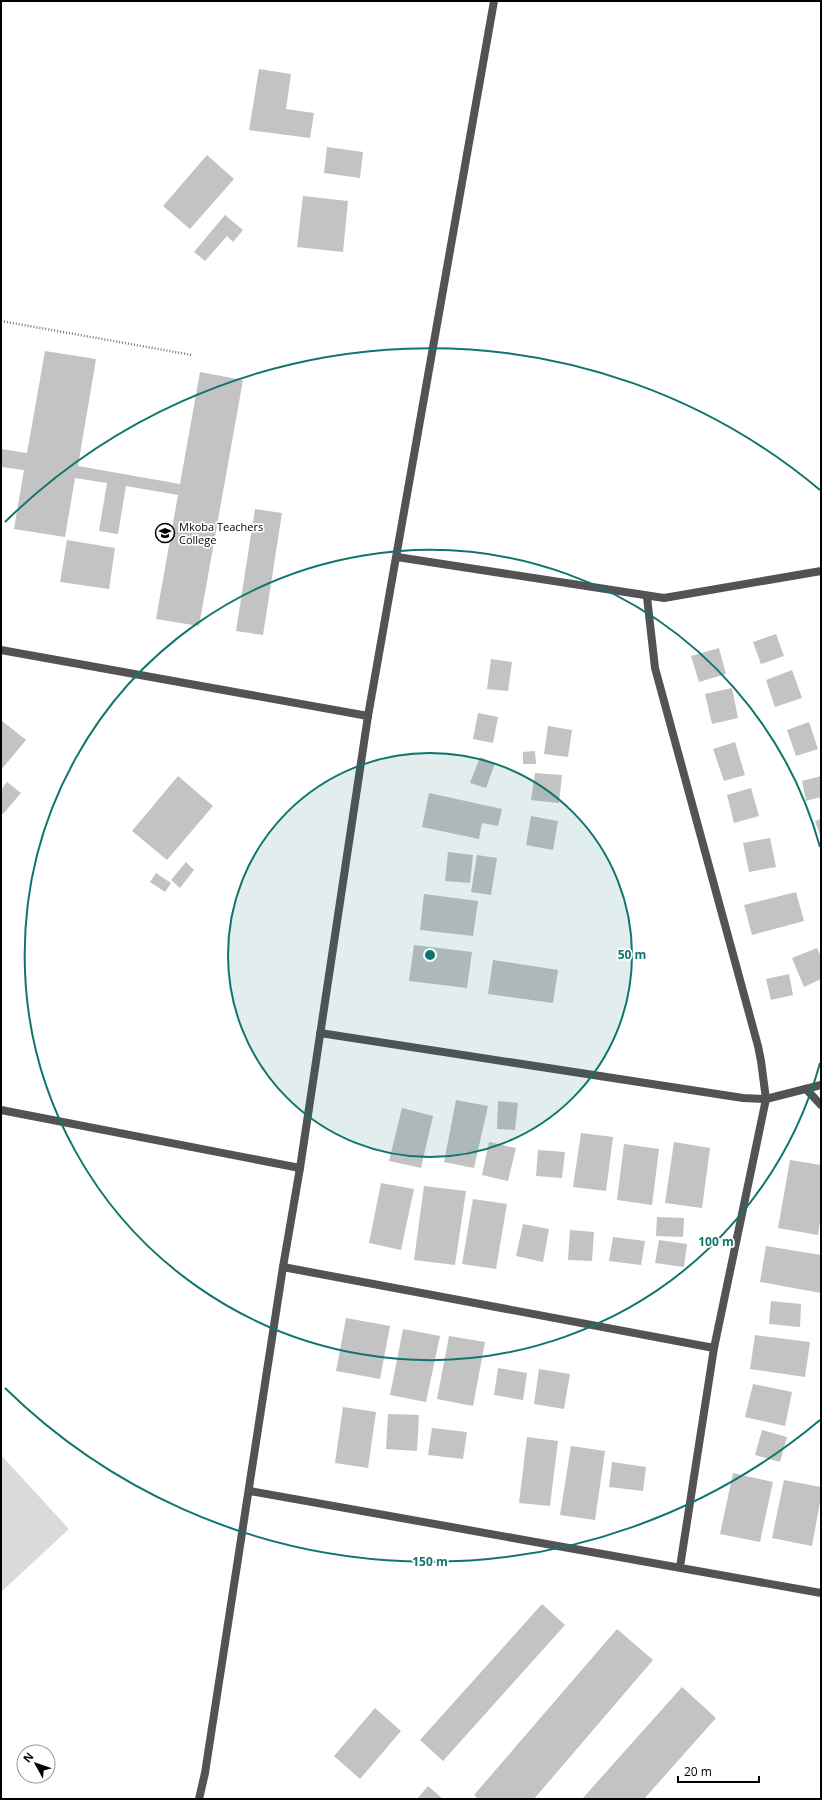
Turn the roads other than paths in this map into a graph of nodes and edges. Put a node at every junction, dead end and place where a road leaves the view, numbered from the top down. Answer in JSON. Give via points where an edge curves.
{"nodes":[{"id":1,"x":494,"y":1,"type":"edge"},
{"id":2,"x":397,"y":558,"type":"junction"},
{"id":3,"x":821,"y":571,"type":"edge"},
{"id":4,"x":647,"y":597,"type":"junction"},
{"id":5,"x":1,"y":650,"type":"edge"},
{"id":6,"x":368,"y":716,"type":"junction"},
{"id":7,"x":320,"y":1033,"type":"junction"},
{"id":8,"x":821,"y":1084,"type":"edge"},
{"id":9,"x":806,"y":1090,"type":"junction"},
{"id":10,"x":766,"y":1099,"type":"junction"},
{"id":11,"x":821,"y":1105,"type":"edge"},
{"id":12,"x":1,"y":1110,"type":"edge"},
{"id":13,"x":300,"y":1168,"type":"junction"},
{"id":14,"x":283,"y":1267,"type":"junction"},
{"id":15,"x":714,"y":1348,"type":"junction"},
{"id":16,"x":250,"y":1491,"type":"junction"},
{"id":17,"x":680,"y":1567,"type":"junction"},
{"id":18,"x":821,"y":1593,"type":"edge"},
{"id":19,"x":199,"y":1799,"type":"edge"}],
"edges":[{"from":1,"to":2,"type":"street"},
{"from":2,"to":4,"type":"street"},
{"from":2,"to":6,"type":"street"},
{"from":3,"to":4,"type":"street","via":[[676,597]]},
{"from":4,"to":10,"type":"street","via":[[655,668],[762,1061]]},
{"from":5,"to":6,"type":"street"},
{"from":6,"to":7,"type":"street"},
{"from":7,"to":10,"type":"street","via":[[743,1098]]},
{"from":7,"to":13,"type":"street"},
{"from":8,"to":9,"type":"street"},
{"from":9,"to":10,"type":"street"},
{"from":9,"to":11,"type":"street"},
{"from":10,"to":15,"type":"street"},
{"from":12,"to":13,"type":"street"},
{"from":13,"to":14,"type":"street"},
{"from":14,"to":15,"type":"street"},
{"from":14,"to":16,"type":"street"},
{"from":15,"to":17,"type":"street"},
{"from":16,"to":17,"type":"street"},
{"from":16,"to":19,"type":"street"},
{"from":17,"to":18,"type":"street"}]}
